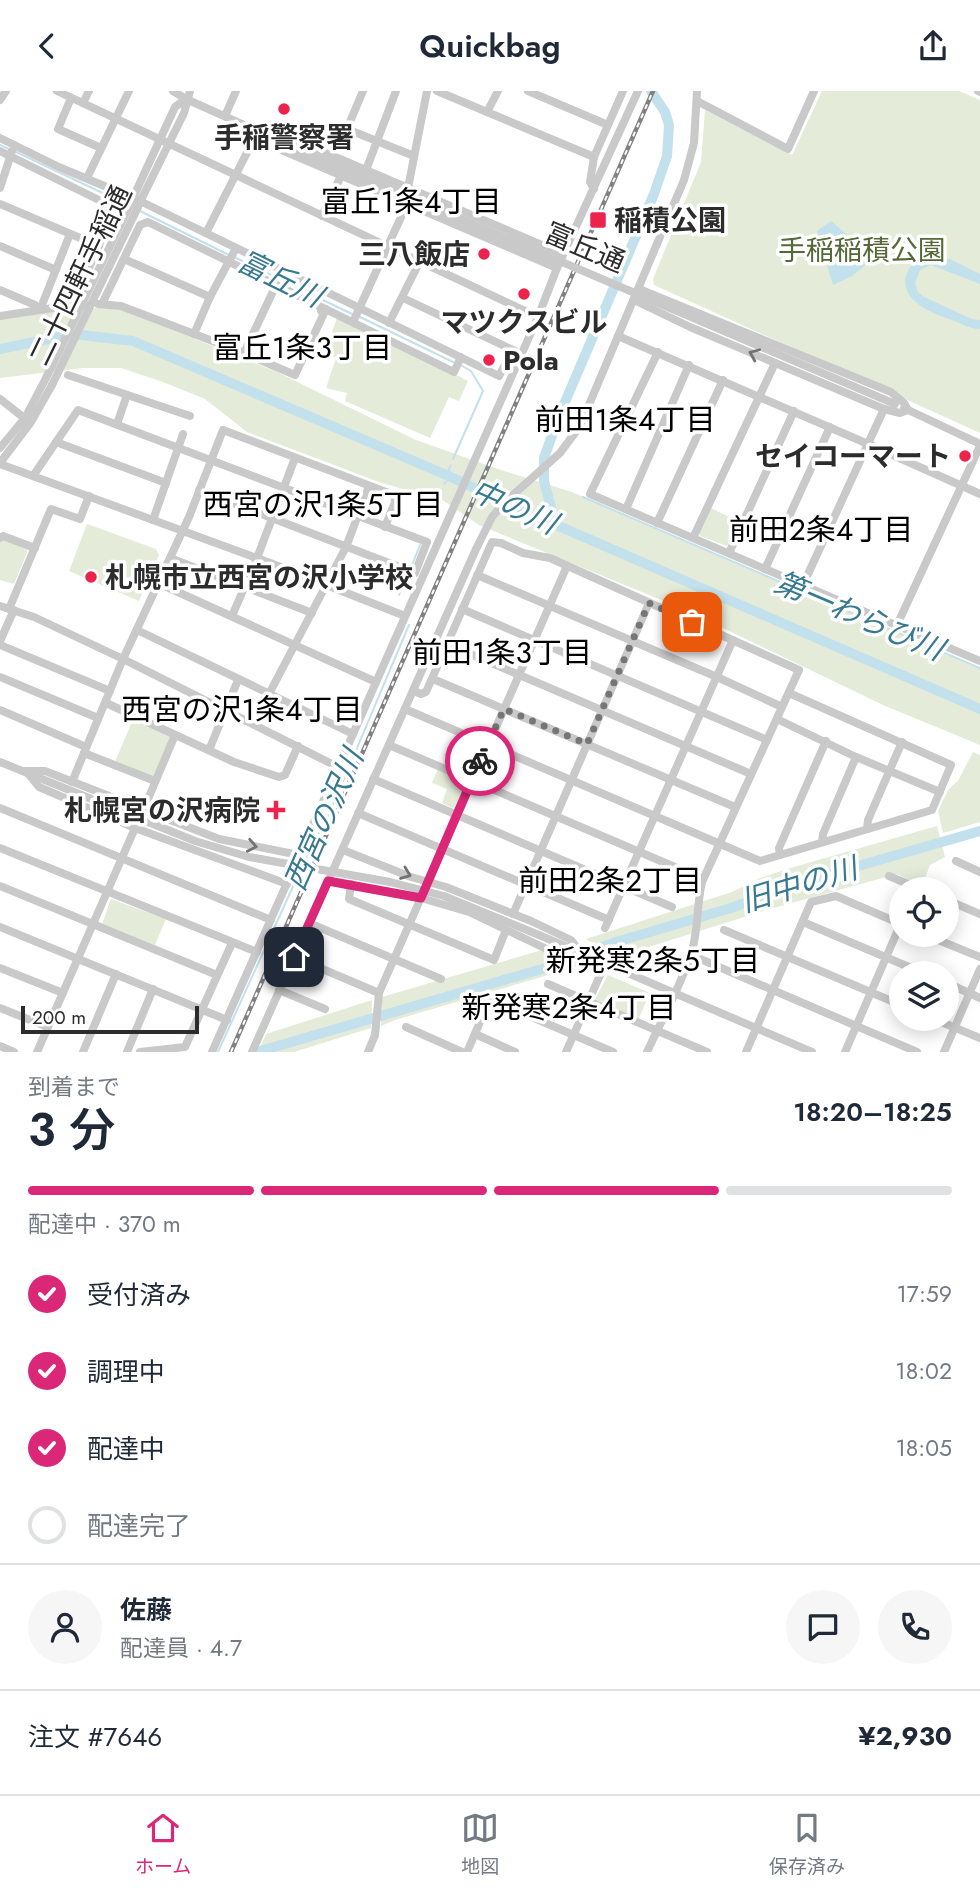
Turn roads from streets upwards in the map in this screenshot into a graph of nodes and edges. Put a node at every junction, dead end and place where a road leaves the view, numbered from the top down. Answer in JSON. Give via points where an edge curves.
{"nodes":[{"id":1,"x":6,"y":91,"type":"edge"},
{"id":2,"x":57,"y":91,"type":"edge"},
{"id":3,"x":89,"y":91,"type":"edge"},
{"id":4,"x":129,"y":91,"type":"edge"},
{"id":5,"x":173,"y":91,"type":"edge"},
{"id":6,"x":236,"y":91,"type":"edge"},
{"id":7,"x":363,"y":91,"type":"edge"},
{"id":8,"x":396,"y":91,"type":"edge"},
{"id":9,"x":427,"y":91,"type":"edge"},
{"id":10,"x":437,"y":91,"type":"edge"},
{"id":11,"x":498,"y":91,"type":"edge"},
{"id":12,"x":528,"y":91,"type":"edge"},
{"id":13,"x":623,"y":91,"type":"edge"},
{"id":14,"x":638,"y":91,"type":"edge"},
{"id":15,"x":697,"y":91,"type":"edge"},
{"id":16,"x":814,"y":91,"type":"edge"},
{"id":17,"x":188,"y":95,"type":"edge"},
{"id":18,"x":71,"y":98,"type":"junction"},
{"id":19,"x":0,"y":100,"type":"edge"},
{"id":20,"x":697,"y":101,"type":"junction"},
{"id":21,"x":83,"y":103,"type":"junction"},
{"id":22,"x":486,"y":112,"type":"junction"},
{"id":23,"x":225,"y":115,"type":"junction"},
{"id":24,"x":115,"y":118,"type":"junction"},
{"id":25,"x":608,"y":125,"type":"junction"},
{"id":26,"x":261,"y":133,"type":"junction"},
{"id":27,"x":0,"y":138,"type":"edge"},
{"id":28,"x":379,"y":141,"type":"junction"},
{"id":29,"x":165,"y":142,"type":"junction"},
{"id":30,"x":101,"y":148,"type":"junction"},
{"id":31,"x":0,"y":151,"type":"edge"},
{"id":32,"x":12,"y":151,"type":"junction"},
{"id":33,"x":414,"y":156,"type":"junction"},
{"id":34,"x":594,"y":157,"type":"junction"},
{"id":35,"x":366,"y":170,"type":"junction"},
{"id":36,"x":236,"y":175,"type":"junction"},
{"id":37,"x":341,"y":176,"type":"junction"},
{"id":38,"x":87,"y":178,"type":"junction"},
{"id":39,"x":0,"y":187,"type":"edge"},
{"id":40,"x":408,"y":188,"type":"junction"},
{"id":41,"x":594,"y":189,"type":"junction"},
{"id":42,"x":135,"y":202,"type":"junction"},
{"id":43,"x":0,"y":204,"type":"edge"},
{"id":44,"x":407,"y":204,"type":"junction"},
{"id":45,"x":322,"y":216,"type":"junction"},
{"id":46,"x":206,"y":233,"type":"junction"},
{"id":47,"x":70,"y":234,"type":"junction"},
{"id":48,"x":0,"y":246,"type":"edge"},
{"id":49,"x":99,"y":246,"type":"junction"},
{"id":50,"x":388,"y":247,"type":"junction"},
{"id":51,"x":563,"y":254,"type":"junction"},
{"id":52,"x":232,"y":255,"type":"junction"},
{"id":53,"x":124,"y":259,"type":"junction"},
{"id":54,"x":419,"y":261,"type":"junction"},
{"id":55,"x":557,"y":268,"type":"junction"},
{"id":56,"x":56,"y":270,"type":"junction"},
{"id":57,"x":276,"y":285,"type":"junction"},
{"id":58,"x":639,"y":289,"type":"junction"},
{"id":59,"x":0,"y":290,"type":"edge"},
{"id":60,"x":210,"y":297,"type":"junction"},
{"id":61,"x":403,"y":298,"type":"junction"},
{"id":62,"x":634,"y":300,"type":"junction"},
{"id":63,"x":102,"y":304,"type":"junction"},
{"id":64,"x":73,"y":305,"type":"junction"},
{"id":65,"x":40,"y":310,"type":"junction"},
{"id":66,"x":324,"y":310,"type":"junction"},
{"id":67,"x":360,"y":310,"type":"junction"},
{"id":68,"x":0,"y":316,"type":"edge"},
{"id":69,"x":538,"y":317,"type":"junction"},
{"id":70,"x":354,"y":321,"type":"junction"},
{"id":71,"x":389,"y":323,"type":"junction"},
{"id":72,"x":194,"y":334,"type":"junction"},
{"id":73,"x":618,"y":336,"type":"junction"},
{"id":74,"x":517,"y":352,"type":"junction"},
{"id":75,"x":658,"y":352,"type":"junction"},
{"id":76,"x":244,"y":353,"type":"junction"},
{"id":77,"x":459,"y":361,"type":"junction"},
{"id":78,"x":775,"y":363,"type":"junction"},
{"id":79,"x":689,"y":365,"type":"junction"},
{"id":80,"x":68,"y":375,"type":"dead end"},
{"id":81,"x":723,"y":380,"type":"junction"},
{"id":82,"x":127,"y":394,"type":"junction"},
{"id":83,"x":759,"y":396,"type":"junction"},
{"id":84,"x":0,"y":399,"type":"edge"},
{"id":85,"x":884,"y":409,"type":"junction"},
{"id":86,"x":908,"y":410,"type":"junction"},
{"id":87,"x":794,"y":411,"type":"junction"},
{"id":88,"x":190,"y":416,"type":"dead end"},
{"id":89,"x":28,"y":420,"type":"junction"},
{"id":90,"x":117,"y":424,"type":"junction"},
{"id":91,"x":830,"y":427,"type":"junction"},
{"id":92,"x":183,"y":434,"type":"dead end"},
{"id":93,"x":56,"y":442,"type":"junction"},
{"id":94,"x":869,"y":444,"type":"junction"},
{"id":95,"x":980,"y":445,"type":"edge"},
{"id":96,"x":0,"y":448,"type":"edge"},
{"id":97,"x":179,"y":448,"type":"junction"},
{"id":98,"x":295,"y":458,"type":"junction"},
{"id":99,"x":212,"y":460,"type":"junction"},
{"id":100,"x":0,"y":464,"type":"edge"},
{"id":101,"x":33,"y":476,"type":"junction"},
{"id":102,"x":166,"y":483,"type":"junction"},
{"id":103,"x":961,"y":485,"type":"junction"},
{"id":104,"x":369,"y":486,"type":"junction"},
{"id":105,"x":284,"y":488,"type":"junction"},
{"id":106,"x":199,"y":490,"type":"junction"},
{"id":107,"x":980,"y":495,"type":"edge"},
{"id":108,"x":89,"y":496,"type":"junction"},
{"id":109,"x":625,"y":509,"type":"junction"},
{"id":110,"x":357,"y":517,"type":"junction"},
{"id":111,"x":272,"y":518,"type":"junction"},
{"id":112,"x":153,"y":520,"type":"junction"},
{"id":113,"x":657,"y":523,"type":"junction"},
{"id":114,"x":385,"y":527,"type":"junction"},
{"id":115,"x":183,"y":531,"type":"junction"},
{"id":116,"x":0,"y":538,"type":"edge"},
{"id":117,"x":693,"y":538,"type":"junction"},
{"id":118,"x":346,"y":547,"type":"junction"},
{"id":119,"x":35,"y":548,"type":"junction"},
{"id":120,"x":729,"y":554,"type":"junction"},
{"id":121,"x":170,"y":558,"type":"junction"},
{"id":122,"x":257,"y":558,"type":"junction"},
{"id":123,"x":566,"y":566,"type":"junction"},
{"id":124,"x":765,"y":569,"type":"junction"},
{"id":125,"x":477,"y":575,"type":"junction"},
{"id":126,"x":158,"y":583,"type":"junction"},
{"id":127,"x":803,"y":585,"type":"junction"},
{"id":128,"x":327,"y":586,"type":"junction"},
{"id":129,"x":245,"y":587,"type":"junction"},
{"id":130,"x":649,"y":603,"type":"junction"},
{"id":131,"x":549,"y":605,"type":"junction"},
{"id":132,"x":8,"y":608,"type":"edge"},
{"id":133,"x":462,"y":609,"type":"junction"},
{"id":134,"x":312,"y":613,"type":"junction"},
{"id":135,"x":232,"y":616,"type":"junction"},
{"id":136,"x":405,"y":616,"type":"junction"},
{"id":137,"x":897,"y":625,"type":"junction"},
{"id":138,"x":136,"y":630,"type":"junction"},
{"id":139,"x":534,"y":640,"type":"junction"},
{"id":140,"x":733,"y":640,"type":"junction"},
{"id":141,"x":632,"y":642,"type":"junction"},
{"id":142,"x":0,"y":643,"type":"edge"},
{"id":143,"x":447,"y":644,"type":"junction"},
{"id":144,"x":295,"y":645,"type":"junction"},
{"id":145,"x":123,"y":659,"type":"junction"},
{"id":146,"x":980,"y":661,"type":"edge"},
{"id":147,"x":519,"y":674,"type":"junction"},
{"id":148,"x":617,"y":676,"type":"junction"},
{"id":149,"x":0,"y":677,"type":"edge"},
{"id":150,"x":717,"y":677,"type":"junction"},
{"id":151,"x":433,"y":679,"type":"junction"},
{"id":152,"x":238,"y":680,"type":"junction"},
{"id":153,"x":376,"y":682,"type":"junction"},
{"id":154,"x":110,"y":691,"type":"junction"},
{"id":155,"x":414,"y":691,"type":"junction"},
{"id":156,"x":789,"y":693,"type":"junction"},
{"id":157,"x":269,"y":694,"type":"junction"},
{"id":158,"x":106,"y":703,"type":"junction"},
{"id":159,"x":782,"y":707,"type":"junction"},
{"id":160,"x":405,"y":709,"type":"junction"},
{"id":161,"x":504,"y":709,"type":"junction"},
{"id":162,"x":602,"y":709,"type":"junction"},
{"id":163,"x":0,"y":710,"type":"edge"},
{"id":164,"x":225,"y":710,"type":"junction"},
{"id":165,"x":702,"y":712,"type":"junction"},
{"id":166,"x":98,"y":718,"type":"junction"},
{"id":167,"x":777,"y":719,"type":"junction"},
{"id":168,"x":353,"y":734,"type":"junction"},
{"id":169,"x":175,"y":735,"type":"junction"},
{"id":170,"x":767,"y":740,"type":"junction"},
{"id":171,"x":826,"y":741,"type":"junction"},
{"id":172,"x":902,"y":742,"type":"junction"},
{"id":173,"x":587,"y":744,"type":"junction"},
{"id":174,"x":389,"y":745,"type":"junction"},
{"id":175,"x":488,"y":745,"type":"junction"},
{"id":176,"x":298,"y":746,"type":"junction"},
{"id":177,"x":687,"y":746,"type":"junction"},
{"id":178,"x":85,"y":750,"type":"junction"},
{"id":179,"x":209,"y":750,"type":"junction"},
{"id":180,"x":856,"y":757,"type":"junction"},
{"id":181,"x":0,"y":762,"type":"edge"},
{"id":182,"x":338,"y":767,"type":"junction"},
{"id":183,"x":26,"y":771,"type":"junction"},
{"id":184,"x":889,"y":771,"type":"junction"},
{"id":185,"x":751,"y":773,"type":"junction"},
{"id":186,"x":373,"y":779,"type":"junction"},
{"id":187,"x":672,"y":779,"type":"junction"},
{"id":188,"x":571,"y":780,"type":"junction"},
{"id":189,"x":155,"y":781,"type":"junction"},
{"id":190,"x":472,"y":781,"type":"junction"},
{"id":191,"x":72,"y":782,"type":"junction"},
{"id":192,"x":940,"y":792,"type":"junction"},
{"id":193,"x":735,"y":807,"type":"junction"},
{"id":194,"x":0,"y":809,"type":"edge"},
{"id":195,"x":143,"y":811,"type":"junction"},
{"id":196,"x":358,"y":813,"type":"junction"},
{"id":197,"x":457,"y":815,"type":"junction"},
{"id":198,"x":656,"y":816,"type":"junction"},
{"id":199,"x":555,"y":817,"type":"junction"},
{"id":200,"x":135,"y":828,"type":"junction"},
{"id":201,"x":867,"y":829,"type":"junction"},
{"id":202,"x":822,"y":842,"type":"junction"},
{"id":203,"x":719,"y":843,"type":"junction"},
{"id":204,"x":0,"y":848,"type":"edge"},
{"id":205,"x":343,"y":850,"type":"junction"},
{"id":206,"x":442,"y":850,"type":"junction"},
{"id":207,"x":540,"y":851,"type":"junction"},
{"id":208,"x":640,"y":852,"type":"junction"},
{"id":209,"x":299,"y":855,"type":"junction"},
{"id":210,"x":780,"y":855,"type":"junction"},
{"id":211,"x":122,"y":858,"type":"junction"},
{"id":212,"x":956,"y":861,"type":"dead end"},
{"id":213,"x":980,"y":871,"type":"edge"},
{"id":214,"x":703,"y":879,"type":"junction"},
{"id":215,"x":328,"y":881,"type":"junction"},
{"id":216,"x":428,"y":882,"type":"junction"},
{"id":217,"x":287,"y":884,"type":"junction"},
{"id":218,"x":351,"y":884,"type":"junction"},
{"id":219,"x":525,"y":885,"type":"junction"},
{"id":220,"x":0,"y":886,"type":"edge"},
{"id":221,"x":624,"y":887,"type":"junction"},
{"id":222,"x":107,"y":891,"type":"junction"},
{"id":223,"x":421,"y":898,"type":"junction"},
{"id":224,"x":959,"y":905,"type":"edge"},
{"id":225,"x":671,"y":907,"type":"dead end"},
{"id":226,"x":513,"y":914,"type":"junction"},
{"id":227,"x":980,"y":914,"type":"edge"},
{"id":228,"x":271,"y":919,"type":"junction"},
{"id":229,"x":889,"y":919,"type":"edge"},
{"id":230,"x":803,"y":922,"type":"junction"},
{"id":231,"x":309,"y":923,"type":"junction"},
{"id":232,"x":93,"y":925,"type":"junction"},
{"id":233,"x":409,"y":925,"type":"junction"},
{"id":234,"x":0,"y":926,"type":"edge"},
{"id":235,"x":506,"y":930,"type":"junction"},
{"id":236,"x":724,"y":930,"type":"dead end"},
{"id":237,"x":232,"y":943,"type":"junction"},
{"id":238,"x":891,"y":947,"type":"edge"},
{"id":239,"x":955,"y":947,"type":"edge"},
{"id":240,"x":257,"y":953,"type":"junction"},
{"id":241,"x":581,"y":953,"type":"junction"},
{"id":242,"x":691,"y":955,"type":"junction"},
{"id":243,"x":788,"y":956,"type":"junction"},
{"id":244,"x":294,"y":957,"type":"junction"},
{"id":245,"x":887,"y":957,"type":"junction"},
{"id":246,"x":980,"y":957,"type":"edge"},
{"id":247,"x":78,"y":958,"type":"junction"},
{"id":248,"x":395,"y":958,"type":"junction"},
{"id":249,"x":896,"y":961,"type":"edge"},
{"id":250,"x":605,"y":964,"type":"junction"},
{"id":251,"x":0,"y":968,"type":"edge"},
{"id":252,"x":980,"y":969,"type":"edge"},
{"id":253,"x":116,"y":974,"type":"junction"},
{"id":254,"x":217,"y":975,"type":"junction"},
{"id":255,"x":441,"y":979,"type":"dead end"},
{"id":256,"x":548,"y":984,"type":"dead end"},
{"id":257,"x":959,"y":988,"type":"edge"},
{"id":258,"x":153,"y":989,"type":"junction"},
{"id":259,"x":279,"y":990,"type":"junction"},
{"id":260,"x":772,"y":991,"type":"junction"},
{"id":261,"x":871,"y":992,"type":"junction"},
{"id":262,"x":63,"y":993,"type":"junction"},
{"id":263,"x":673,"y":993,"type":"junction"},
{"id":264,"x":969,"y":993,"type":"junction"},
{"id":265,"x":378,"y":997,"type":"junction"},
{"id":266,"x":980,"y":998,"type":"edge"},
{"id":267,"x":889,"y":1000,"type":"edge"},
{"id":268,"x":588,"y":1001,"type":"junction"},
{"id":269,"x":0,"y":1008,"type":"edge"},
{"id":270,"x":202,"y":1009,"type":"junction"},
{"id":271,"x":325,"y":1009,"type":"dead end"},
{"id":272,"x":959,"y":1017,"type":"edge"},
{"id":273,"x":227,"y":1020,"type":"junction"},
{"id":274,"x":856,"y":1026,"type":"junction"},
{"id":275,"x":48,"y":1027,"type":"junction"},
{"id":276,"x":406,"y":1027,"type":"dead end"},
{"id":277,"x":756,"y":1028,"type":"junction"},
{"id":278,"x":959,"y":1029,"type":"edge"},
{"id":279,"x":657,"y":1030,"type":"junction"},
{"id":280,"x":953,"y":1031,"type":"edge"},
{"id":281,"x":475,"y":1034,"type":"junction"},
{"id":282,"x":573,"y":1035,"type":"junction"},
{"id":283,"x":980,"y":1038,"type":"edge"},
{"id":284,"x":0,"y":1046,"type":"edge"},
{"id":285,"x":14,"y":1052,"type":"edge"},
{"id":286,"x":37,"y":1052,"type":"edge"},
{"id":287,"x":83,"y":1052,"type":"edge"},
{"id":288,"x":127,"y":1052,"type":"edge"},
{"id":289,"x":139,"y":1052,"type":"edge"},
{"id":290,"x":212,"y":1052,"type":"edge"},
{"id":291,"x":252,"y":1052,"type":"edge"},
{"id":292,"x":369,"y":1052,"type":"edge"},
{"id":293,"x":464,"y":1052,"type":"edge"},
{"id":294,"x":515,"y":1052,"type":"edge"},
{"id":295,"x":566,"y":1052,"type":"edge"},
{"id":296,"x":612,"y":1052,"type":"edge"},
{"id":297,"x":647,"y":1052,"type":"edge"},
{"id":298,"x":707,"y":1052,"type":"edge"},
{"id":299,"x":746,"y":1052,"type":"edge"},
{"id":300,"x":812,"y":1052,"type":"edge"},
{"id":301,"x":845,"y":1052,"type":"edge"},
{"id":302,"x":917,"y":1052,"type":"edge"},
{"id":303,"x":944,"y":1052,"type":"edge"}],
"edges":[{"from":1,"to":19,"type":"street"},
{"from":2,"to":18,"type":"street"},
{"from":3,"to":21,"type":"street"},
{"from":4,"to":24,"type":"street"},
{"from":5,"to":17,"type":"street","name":"富丘通"},
{"from":6,"to":23,"type":"street"},
{"from":7,"to":28,"type":"street","via":[[347,129]]},
{"from":8,"to":28,"type":"street"},
{"from":9,"to":33,"type":"street"},
{"from":10,"to":22,"type":"street"},
{"from":11,"to":22,"type":"street"},
{"from":12,"to":25,"type":"street"},
{"from":13,"to":25,"type":"street"},
{"from":14,"to":41,"type":"street"},
{"from":15,"to":20,"type":"street"},
{"from":16,"to":20,"type":"street","via":[[788,149]]},
{"from":17,"to":23,"type":"street","name":"富丘通"},
{"from":17,"to":29,"type":"street","name":"二十四軒手稲通","via":[[184,113]]},
{"from":18,"to":21,"type":"street"},
{"from":18,"to":30,"type":"street","via":[[58,129]]},
{"from":20,"to":58,"type":"street","via":[[694,142],[684,180]]},
{"from":21,"to":24,"type":"street"},
{"from":22,"to":34,"type":"street"},
{"from":23,"to":26,"type":"street","name":"富丘通"},
{"from":24,"to":29,"type":"street"},
{"from":24,"to":30,"type":"street"},
{"from":25,"to":34,"type":"street"},
{"from":26,"to":35,"type":"street","via":[[279,133]]},
{"from":26,"to":36,"type":"street"},
{"from":26,"to":37,"type":"street","via":[[277,148]]},
{"from":26,"to":86,"type":"street","name":"富丘通","bridge":true},
{"from":27,"to":32,"type":"street"},
{"from":28,"to":33,"type":"street"},
{"from":28,"to":35,"type":"street"},
{"from":29,"to":36,"type":"street"},
{"from":29,"to":42,"type":"street","name":"二十四軒手稲通"},
{"from":30,"to":38,"type":"street"},
{"from":31,"to":32,"type":"street"},
{"from":32,"to":38,"type":"street"},
{"from":32,"to":39,"type":"street"},
{"from":32,"to":49,"type":"street","via":[[112,205],[115,212]]},
{"from":33,"to":40,"type":"street"},
{"from":34,"to":41,"type":"street","via":[[590,182]]},
{"from":35,"to":40,"type":"street"},
{"from":36,"to":45,"type":"street"},
{"from":36,"to":46,"type":"street"},
{"from":37,"to":44,"type":"street"},
{"from":37,"to":45,"type":"street"},
{"from":38,"to":42,"type":"street"},
{"from":40,"to":51,"type":"street"},
{"from":41,"to":51,"type":"street"},
{"from":42,"to":46,"type":"street"},
{"from":42,"to":89,"type":"street","name":"二十四軒手稲通","bridge":true},
{"from":43,"to":47,"type":"street"},
{"from":44,"to":50,"type":"street"},
{"from":44,"to":55,"type":"street"},
{"from":45,"to":50,"type":"street"},
{"from":46,"to":52,"type":"street"},
{"from":47,"to":49,"type":"street"},
{"from":47,"to":56,"type":"street"},
{"from":48,"to":56,"type":"street"},
{"from":49,"to":64,"type":"street"},
{"from":50,"to":54,"type":"street"},
{"from":50,"to":67,"type":"street"},
{"from":51,"to":55,"type":"street"},
{"from":52,"to":53,"type":"street","via":[[148,222],[140,225]]},
{"from":52,"to":57,"type":"street"},
{"from":52,"to":60,"type":"street"},
{"from":52,"to":67,"type":"street"},
{"from":53,"to":60,"type":"street"},
{"from":53,"to":63,"type":"street"},
{"from":54,"to":61,"type":"street"},
{"from":54,"to":69,"type":"street"},
{"from":55,"to":69,"type":"street"},
{"from":56,"to":65,"type":"street"},
{"from":57,"to":66,"type":"street"},
{"from":57,"to":76,"type":"street"},
{"from":58,"to":62,"type":"street"},
{"from":58,"to":86,"type":"street","via":[[891,392]]},
{"from":59,"to":65,"type":"street"},
{"from":60,"to":72,"type":"street"},
{"from":61,"to":71,"type":"street"},
{"from":61,"to":74,"type":"street"},
{"from":62,"to":73,"type":"street"},
{"from":78,"to":62,"type":"street","one_way":true},
{"from":63,"to":64,"type":"street"},
{"from":63,"to":72,"type":"street","via":[[121,306]]},
{"from":64,"to":65,"type":"street"},
{"from":65,"to":68,"type":"street"},
{"from":66,"to":70,"type":"street"},
{"from":66,"to":76,"type":"street","via":[[295,375]]},
{"from":67,"to":70,"type":"street"},
{"from":67,"to":71,"type":"street"},
{"from":69,"to":74,"type":"street"},
{"from":70,"to":77,"type":"street","via":[[454,372]]},
{"from":71,"to":77,"type":"street"},
{"from":72,"to":76,"type":"street"},
{"from":73,"to":75,"type":"street"},
{"from":73,"to":155,"type":"street","via":[[580,426],[560,453],[492,517]]},
{"from":74,"to":77,"type":"street","via":[[499,376]]},
{"from":74,"to":136,"type":"street"},
{"from":75,"to":79,"type":"street"},
{"from":75,"to":109,"type":"street","via":[[590,494]]},
{"from":78,"to":83,"type":"street"},
{"from":78,"to":85,"type":"street"},
{"from":79,"to":81,"type":"street"},
{"from":79,"to":109,"type":"street"},
{"from":80,"to":82,"type":"street"},
{"from":81,"to":83,"type":"street"},
{"from":81,"to":113,"type":"street"},
{"from":82,"to":88,"type":"street"},
{"from":82,"to":90,"type":"street"},
{"from":83,"to":87,"type":"street"},
{"from":83,"to":117,"type":"street"},
{"from":84,"to":89,"type":"street"},
{"from":85,"to":86,"type":"street"},
{"from":85,"to":94,"type":"street"},
{"from":86,"to":95,"type":"street","name":"富丘通"},
{"from":87,"to":91,"type":"street"},
{"from":87,"to":120,"type":"street"},
{"from":89,"to":96,"type":"street","name":"二十四軒手稲通"},
{"from":89,"to":100,"type":"street","name":"二十四軒手稲通"},
{"from":90,"to":93,"type":"street","via":[[78,410]]},
{"from":90,"to":97,"type":"street"},
{"from":91,"to":94,"type":"street"},
{"from":91,"to":124,"type":"street"},
{"from":92,"to":97,"type":"street"},
{"from":93,"to":101,"type":"street"},
{"from":93,"to":102,"type":"street"},
{"from":94,"to":103,"type":"street"},
{"from":94,"to":127,"type":"street"},
{"from":95,"to":103,"type":"street"},
{"from":97,"to":99,"type":"street"},
{"from":97,"to":102,"type":"street"},
{"from":98,"to":99,"type":"street","via":[[223,430]]},
{"from":98,"to":104,"type":"street"},
{"from":98,"to":105,"type":"street"},
{"from":99,"to":105,"type":"street"},
{"from":99,"to":106,"type":"street"},
{"from":100,"to":101,"type":"street"},
{"from":101,"to":108,"type":"street"},
{"from":102,"to":112,"type":"street"},
{"from":103,"to":107,"type":"street"},
{"from":103,"to":137,"type":"street"},
{"from":104,"to":110,"type":"street"},
{"from":104,"to":114,"type":"street","via":[[394,495]]},
{"from":105,"to":110,"type":"street"},
{"from":105,"to":111,"type":"street"},
{"from":106,"to":111,"type":"street"},
{"from":106,"to":115,"type":"street"},
{"from":108,"to":112,"type":"street"},
{"from":108,"to":119,"type":"street","via":[[80,519],[51,509]]},
{"from":109,"to":113,"type":"street"},
{"from":110,"to":114,"type":"street"},
{"from":110,"to":118,"type":"street"},
{"from":111,"to":118,"type":"street"},
{"from":111,"to":122,"type":"street"},
{"from":112,"to":115,"type":"street"},
{"from":113,"to":117,"type":"street"},
{"from":114,"to":118,"type":"street","via":[[427,542],[415,573]]},
{"from":115,"to":121,"type":"street"},
{"from":115,"to":122,"type":"street"},
{"from":116,"to":119,"type":"street"},
{"from":117,"to":120,"type":"street"},
{"from":118,"to":128,"type":"street"},
{"from":119,"to":132,"type":"street"},
{"from":120,"to":124,"type":"street"},
{"from":121,"to":126,"type":"street"},
{"from":121,"to":129,"type":"street"},
{"from":122,"to":128,"type":"street"},
{"from":122,"to":129,"type":"street"},
{"from":123,"to":125,"type":"street","via":[[492,542]]},
{"from":123,"to":130,"type":"street"},
{"from":123,"to":131,"type":"street"},
{"from":124,"to":127,"type":"street"},
{"from":125,"to":131,"type":"street"},
{"from":125,"to":133,"type":"street"},
{"from":126,"to":135,"type":"street"},
{"from":126,"to":138,"type":"street"},
{"from":127,"to":137,"type":"street"},
{"from":128,"to":134,"type":"street"},
{"from":128,"to":136,"type":"street"},
{"from":129,"to":134,"type":"street"},
{"from":129,"to":135,"type":"street"},
{"from":130,"to":140,"type":"street"},
{"from":130,"to":141,"type":"street"},
{"from":131,"to":139,"type":"street"},
{"from":131,"to":141,"type":"street"},
{"from":132,"to":142,"type":"street"},
{"from":132,"to":145,"type":"street"},
{"from":133,"to":139,"type":"street"},
{"from":133,"to":143,"type":"street"},
{"from":134,"to":144,"type":"street"},
{"from":135,"to":144,"type":"street"},
{"from":136,"to":153,"type":"street"},
{"from":137,"to":146,"type":"street"},
{"from":138,"to":145,"type":"street"},
{"from":138,"to":152,"type":"street"},
{"from":139,"to":147,"type":"street"},
{"from":139,"to":148,"type":"street"},
{"from":140,"to":150,"type":"street"},
{"from":140,"to":156,"type":"street","via":[[800,670]]},
{"from":141,"to":148,"type":"street"},
{"from":141,"to":150,"type":"street"},
{"from":142,"to":154,"type":"street"},
{"from":143,"to":147,"type":"street"},
{"from":143,"to":151,"type":"street"},
{"from":144,"to":153,"type":"street"},
{"from":144,"to":157,"type":"street"},
{"from":145,"to":154,"type":"street"},
{"from":145,"to":164,"type":"street"},
{"from":147,"to":161,"type":"street"},
{"from":147,"to":162,"type":"street"},
{"from":148,"to":162,"type":"street"},
{"from":148,"to":165,"type":"street"},
{"from":149,"to":166,"type":"street"},
{"from":150,"to":159,"type":"street"},
{"from":150,"to":165,"type":"street"},
{"from":151,"to":155,"type":"street","via":[[426,692]]},
{"from":151,"to":161,"type":"street"},
{"from":152,"to":157,"type":"street"},
{"from":152,"to":164,"type":"street"},
{"from":153,"to":168,"type":"street"},
{"from":154,"to":158,"type":"street"},
{"from":155,"to":160,"type":"street"},
{"from":156,"to":159,"type":"street"},
{"from":156,"to":172,"type":"street"},
{"from":157,"to":168,"type":"street"},
{"from":158,"to":166,"type":"street"},
{"from":158,"to":169,"type":"street"},
{"from":159,"to":167,"type":"street"},
{"from":160,"to":174,"type":"street"},
{"from":160,"to":175,"type":"street"},
{"from":161,"to":173,"type":"street"},
{"from":161,"to":175,"type":"street"},
{"from":162,"to":173,"type":"street"},
{"from":162,"to":177,"type":"street"},
{"from":163,"to":178,"type":"street"},
{"from":164,"to":176,"type":"street"},
{"from":164,"to":179,"type":"street"},
{"from":165,"to":170,"type":"street"},
{"from":165,"to":177,"type":"street"},
{"from":166,"to":178,"type":"street"},
{"from":167,"to":170,"type":"street"},
{"from":167,"to":171,"type":"street"},
{"from":168,"to":182,"type":"street"},
{"from":169,"to":179,"type":"street"},
{"from":169,"to":189,"type":"street"},
{"from":170,"to":185,"type":"street"},
{"from":171,"to":180,"type":"street"},
{"from":171,"to":210,"type":"street","via":[[779,848]]},
{"from":172,"to":184,"type":"street"},
{"from":172,"to":192,"type":"street","via":[[951,765]]},
{"from":173,"to":187,"type":"street"},
{"from":173,"to":188,"type":"street"},
{"from":174,"to":186,"type":"street"},
{"from":174,"to":190,"type":"street"},
{"from":175,"to":188,"type":"street"},
{"from":175,"to":190,"type":"street"},
{"from":176,"to":179,"type":"street","via":[[285,775],[279,777]]},
{"from":176,"to":182,"type":"street"},
{"from":177,"to":185,"type":"street"},
{"from":177,"to":187,"type":"street"},
{"from":178,"to":189,"type":"street"},
{"from":178,"to":191,"type":"street"},
{"from":180,"to":184,"type":"street"},
{"from":180,"to":202,"type":"street"},
{"from":181,"to":183,"type":"street"},
{"from":182,"to":209,"type":"street"},
{"from":183,"to":191,"type":"street","via":[[45,771]]},
{"from":183,"to":200,"type":"street","via":[[39,787]]},
{"from":183,"to":241,"type":"street","bridge":true,"via":[[195,841],[249,857],[444,896]]},
{"from":184,"to":192,"type":"street"},
{"from":184,"to":201,"type":"street"},
{"from":185,"to":193,"type":"street"},
{"from":186,"to":196,"type":"street"},
{"from":186,"to":197,"type":"street"},
{"from":187,"to":193,"type":"street"},
{"from":187,"to":198,"type":"street"},
{"from":188,"to":198,"type":"street"},
{"from":188,"to":199,"type":"street"},
{"from":189,"to":195,"type":"street"},
{"from":190,"to":197,"type":"street"},
{"from":190,"to":199,"type":"street"},
{"from":191,"to":195,"type":"street"},
{"from":192,"to":201,"type":"street","via":[[932,810]]},
{"from":193,"to":203,"type":"street"},
{"from":194,"to":211,"type":"street"},
{"from":195,"to":209,"type":"street","one_way":true,"via":[[219,839]]},
{"from":196,"to":205,"type":"street"},
{"from":196,"to":206,"type":"street"},
{"from":197,"to":206,"type":"street"},
{"from":197,"to":207,"type":"street"},
{"from":198,"to":203,"type":"street"},
{"from":198,"to":208,"type":"street"},
{"from":199,"to":207,"type":"street"},
{"from":199,"to":208,"type":"street"},
{"from":200,"to":211,"type":"street"},
{"from":200,"to":217,"type":"street"},
{"from":201,"to":202,"type":"street"},
{"from":202,"to":210,"type":"street"},
{"from":203,"to":210,"type":"street","via":[[760,861]]},
{"from":203,"to":214,"type":"street"},
{"from":204,"to":222,"type":"street"},
{"from":205,"to":215,"type":"street"},
{"from":205,"to":216,"type":"street","one_way":true},
{"from":206,"to":216,"type":"street"},
{"from":206,"to":219,"type":"street"},
{"from":207,"to":219,"type":"street"},
{"from":207,"to":221,"type":"street"},
{"from":208,"to":214,"type":"street"},
{"from":208,"to":221,"type":"street"},
{"from":209,"to":217,"type":"street"},
{"from":211,"to":222,"type":"street"},
{"from":211,"to":228,"type":"street"},
{"from":212,"to":213,"type":"street"},
{"from":214,"to":242,"type":"street"},
{"from":215,"to":218,"type":"street"},
{"from":215,"to":231,"type":"street"},
{"from":216,"to":223,"type":"street"},
{"from":216,"to":226,"type":"street"},
{"from":217,"to":228,"type":"street"},
{"from":218,"to":223,"type":"street"},
{"from":218,"to":233,"type":"street","via":[[349,899]]},
{"from":219,"to":221,"type":"street","via":[[607,924]]},
{"from":219,"to":226,"type":"street"},
{"from":220,"to":232,"type":"street"},
{"from":221,"to":225,"type":"street"},
{"from":222,"to":232,"type":"street"},
{"from":222,"to":237,"type":"street"},
{"from":223,"to":233,"type":"street"},
{"from":223,"to":235,"type":"street","via":[[470,912]]},
{"from":224,"to":227,"type":"street"},
{"from":226,"to":241,"type":"street","via":[[571,940]]},
{"from":228,"to":240,"type":"street"},
{"from":229,"to":230,"type":"street","via":[[836,896],[811,902]]},
{"from":230,"to":243,"type":"street"},
{"from":230,"to":245,"type":"street"},
{"from":231,"to":244,"type":"street"},
{"from":231,"to":248,"type":"street"},
{"from":232,"to":247,"type":"street"},
{"from":232,"to":254,"type":"street"},
{"from":233,"to":235,"type":"street","via":[[494,960]]},
{"from":233,"to":248,"type":"street"},
{"from":234,"to":247,"type":"street"},
{"from":235,"to":241,"type":"street","via":[[559,954]]},
{"from":236,"to":243,"type":"street"},
{"from":237,"to":240,"type":"street"},
{"from":237,"to":254,"type":"street"},
{"from":238,"to":245,"type":"street"},
{"from":239,"to":246,"type":"street"},
{"from":240,"to":273,"type":"street"},
{"from":241,"to":250,"type":"street"},
{"from":242,"to":260,"type":"street"},
{"from":242,"to":263,"type":"street"},
{"from":243,"to":260,"type":"street"},
{"from":243,"to":261,"type":"street"},
{"from":244,"to":259,"type":"street"},
{"from":244,"to":265,"type":"street"},
{"from":245,"to":249,"type":"street"},
{"from":245,"to":261,"type":"street"},
{"from":247,"to":253,"type":"street"},
{"from":247,"to":262,"type":"street"},
{"from":248,"to":255,"type":"street"},
{"from":248,"to":265,"type":"street"},
{"from":250,"to":263,"type":"street"},
{"from":250,"to":268,"type":"street"},
{"from":251,"to":262,"type":"street"},
{"from":252,"to":264,"type":"street"},
{"from":253,"to":258,"type":"street"},
{"from":253,"to":287,"type":"street"},
{"from":254,"to":270,"type":"street"},
{"from":256,"to":268,"type":"street"},
{"from":257,"to":264,"type":"street"},
{"from":258,"to":270,"type":"street"},
{"from":258,"to":288,"type":"street"},
{"from":259,"to":271,"type":"street"},
{"from":259,"to":291,"type":"street"},
{"from":260,"to":274,"type":"street"},
{"from":260,"to":277,"type":"street"},
{"from":261,"to":267,"type":"street"},
{"from":261,"to":274,"type":"street"},
{"from":262,"to":275,"type":"street"},
{"from":263,"to":277,"type":"street"},
{"from":263,"to":279,"type":"street"},
{"from":264,"to":266,"type":"street"},
{"from":264,"to":272,"type":"street"},
{"from":265,"to":292,"type":"street"},
{"from":268,"to":279,"type":"street"},
{"from":268,"to":282,"type":"street"},
{"from":269,"to":275,"type":"street"},
{"from":270,"to":273,"type":"street"},
{"from":270,"to":289,"type":"street","via":[[185,1047]]},
{"from":273,"to":290,"type":"street"},
{"from":274,"to":301,"type":"street"},
{"from":274,"to":302,"type":"street"},
{"from":275,"to":286,"type":"street"},
{"from":276,"to":293,"type":"street"},
{"from":277,"to":299,"type":"street"},
{"from":277,"to":300,"type":"street"},
{"from":278,"to":283,"type":"street"},
{"from":279,"to":297,"type":"street"},
{"from":279,"to":298,"type":"street"},
{"from":280,"to":303,"type":"street"},
{"from":281,"to":282,"type":"street","via":[[490,999]]},
{"from":281,"to":293,"type":"street"},
{"from":281,"to":294,"type":"street"},
{"from":282,"to":295,"type":"street"},
{"from":282,"to":296,"type":"street"},
{"from":284,"to":285,"type":"street"}]}
